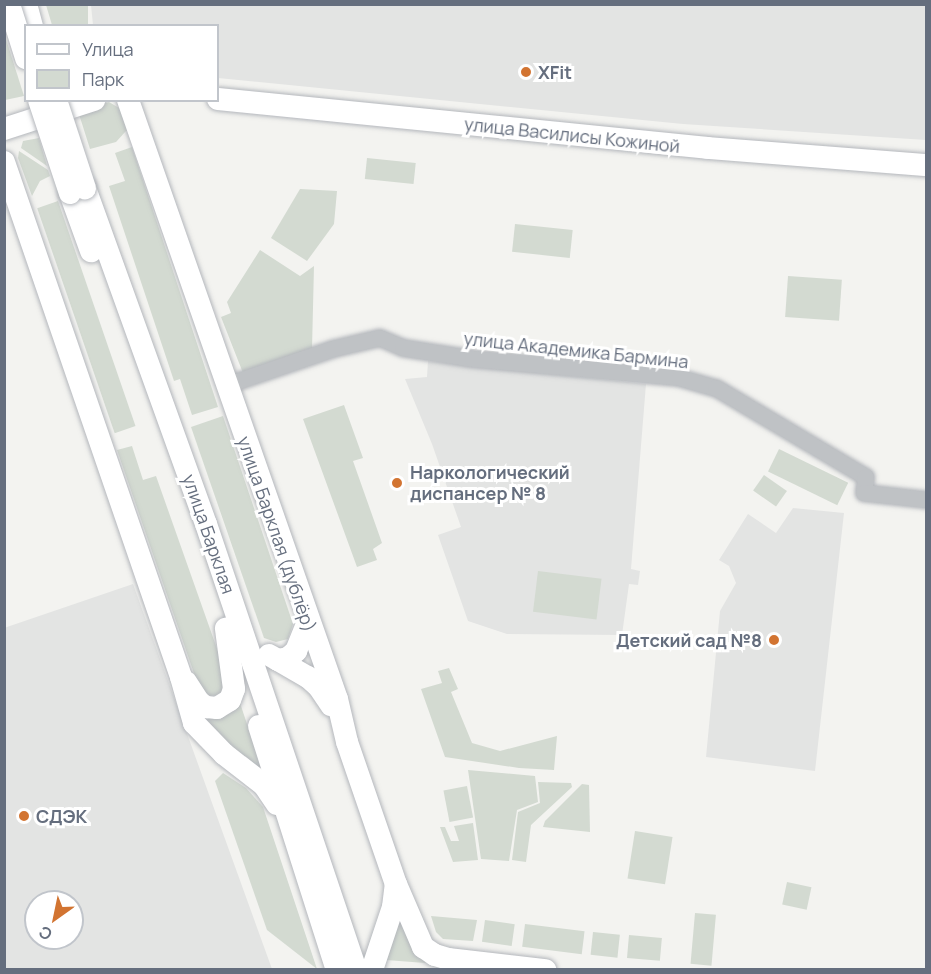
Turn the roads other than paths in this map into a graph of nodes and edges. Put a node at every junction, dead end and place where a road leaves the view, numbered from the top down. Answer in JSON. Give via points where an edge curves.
{"nodes":[{"id":1,"x":9,"y":4,"type":"edge"},
{"id":2,"x":26,"y":4,"type":"edge"},
{"id":3,"x":31,"y":24,"type":"edge"},
{"id":4,"x":24,"y":52,"type":"edge"},
{"id":5,"x":219,"y":99,"type":"edge"},
{"id":6,"x":40,"y":102,"type":"edge"},
{"id":7,"x":56,"y":102,"type":"edge"},
{"id":8,"x":88,"y":102,"type":"edge"},
{"id":9,"x":129,"y":102,"type":"edge"},
{"id":10,"x":4,"y":129,"type":"edge"},
{"id":11,"x":4,"y":162,"type":"edge"},
{"id":12,"x":927,"y":165,"type":"edge"},
{"id":13,"x":77,"y":191,"type":"junction"},
{"id":14,"x":225,"y":386,"type":"junction"},
{"id":15,"x":927,"y":500,"type":"edge"},
{"id":16,"x":308,"y":622,"type":"junction"},
{"id":17,"x":226,"y":628,"type":"junction"},
{"id":18,"x":246,"y":641,"type":"junction"},
{"id":19,"x":278,"y":660,"type":"junction"},
{"id":20,"x":181,"y":677,"type":"junction"},
{"id":21,"x":347,"y":742,"type":"junction"},
{"id":22,"x":292,"y":833,"type":"junction"},
{"id":23,"x":396,"y":884,"type":"junction"},
{"id":24,"x":337,"y":969,"type":"edge"},
{"id":25,"x":356,"y":969,"type":"edge"},
{"id":26,"x":372,"y":969,"type":"edge"},
{"id":27,"x":545,"y":969,"type":"edge"}],
"edges":[{"from":1,"to":4,"type":"street","bridge":true},
{"from":2,"to":3,"type":"street"},
{"from":5,"to":12,"type":"street","name":"улица Василисы Кожиной","via":[[697,147]]},
{"from":6,"to":13,"type":"street","name":"улица Барклая","bridge":true},
{"from":7,"to":13,"type":"street","name":"улица Барклая","bridge":true},
{"from":8,"to":10,"type":"street"},
{"from":9,"to":14,"type":"street","name":"улица Барклая (дублёр)"},
{"from":11,"to":20,"type":"street"},
{"from":13,"to":17,"type":"street","name":"улица Барклая"},
{"from":13,"to":18,"type":"street","name":"улица Барклая"},
{"from":14,"to":15,"type":"street","name":"улица Академика Бармина","via":[[333,349],[380,338],[403,348],[473,359],[680,378],[716,388],[866,477],[864,493]]},
{"from":14,"to":16,"type":"street","name":"улица Барклая (дублёр)"},
{"from":16,"to":19,"type":"street","via":[[296,651]]},
{"from":16,"to":21,"type":"street","name":"улица Барклая (дублёр)","via":[[337,699]]},
{"from":17,"to":20,"type":"street","via":[[234,689],[230,700],[217,708],[206,707]]},
{"from":17,"to":22,"type":"street","name":"улица Барклая"},
{"from":18,"to":19,"type":"street"},
{"from":18,"to":25,"type":"street","name":"улица Барклая"},
{"from":19,"to":21,"type":"street","via":[[319,687]]},
{"from":20,"to":22,"type":"street","via":[[194,723],[224,754],[264,785]]},
{"from":21,"to":23,"type":"street","name":"улица Барклая (дублёр)"},
{"from":22,"to":24,"type":"street","name":"улица Барклая"},
{"from":23,"to":26,"type":"street","name":"улица Барклая (дублёр)","via":[[393,907]]},
{"from":23,"to":27,"type":"street","via":[[423,947],[435,955]]}]}
